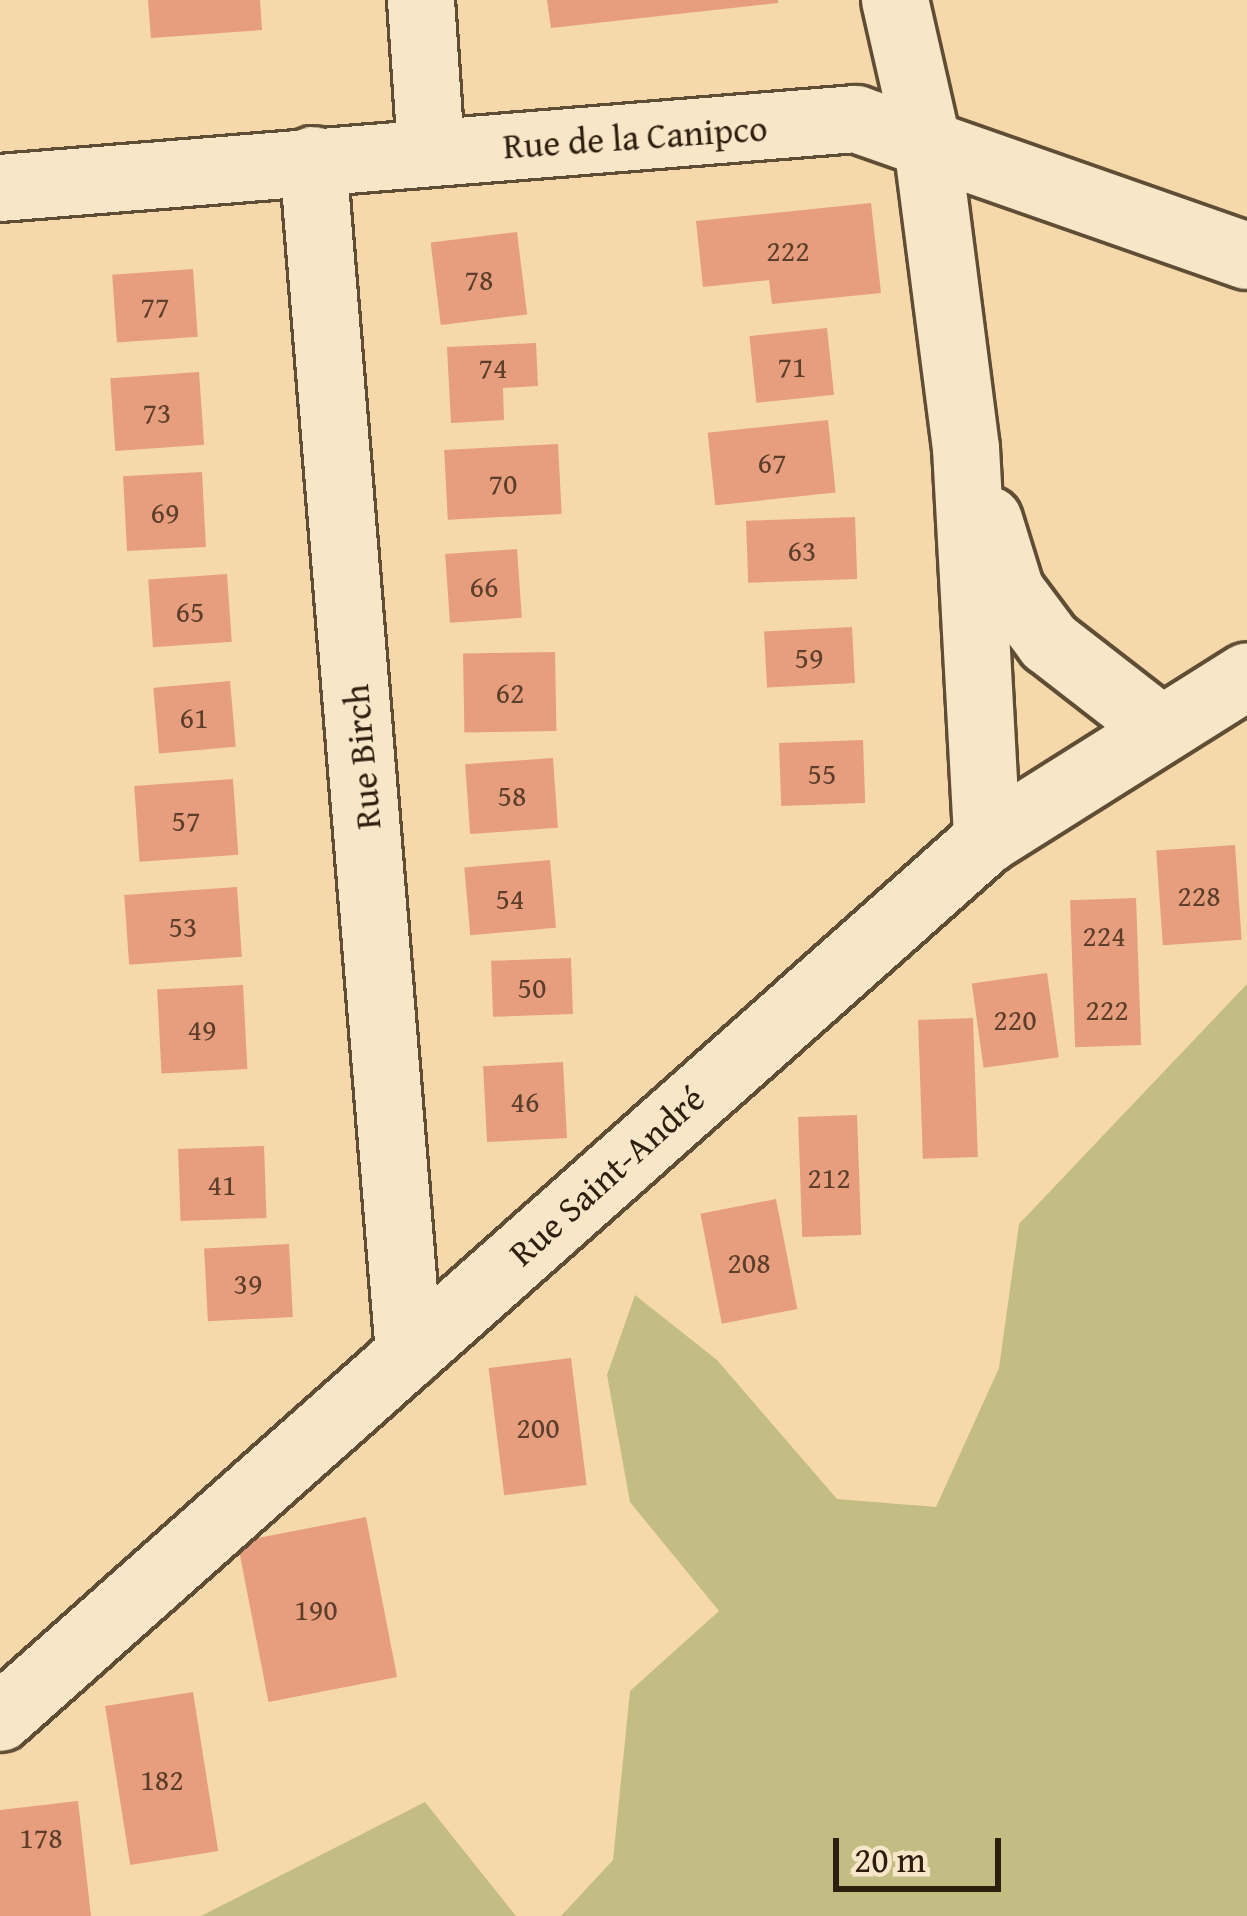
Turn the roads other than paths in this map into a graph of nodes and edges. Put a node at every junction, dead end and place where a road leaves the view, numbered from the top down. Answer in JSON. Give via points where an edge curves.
{"nodes":[{"id":1,"x":422,"y":0,"type":"edge"},
{"id":2,"x":895,"y":0,"type":"edge"},
{"id":3,"x":926,"y":136,"type":"junction"},
{"id":4,"x":431,"y":151,"type":"junction"},
{"id":5,"x":313,"y":160,"type":"junction"},
{"id":6,"x":1,"y":178,"type":"edge"},
{"id":7,"x":1247,"y":256,"type":"edge"},
{"id":8,"x":966,"y":448,"type":"junction"},
{"id":9,"x":1247,"y":676,"type":"edge"},
{"id":10,"x":1156,"y":725,"type":"junction"},
{"id":11,"x":987,"y":840,"type":"junction"},
{"id":12,"x":409,"y":1354,"type":"junction"},
{"id":13,"x":0,"y":1718,"type":"edge"}],
"edges":[{"from":1,"to":4,"type":"street"},
{"from":2,"to":3,"type":"street"},
{"from":3,"to":4,"type":"street","name":"Rue de la Canipco","via":[[856,119]]},
{"from":3,"to":7,"type":"street","name":"Rue de la Canipco","via":[[1096,210]]},
{"from":3,"to":8,"type":"street"},
{"from":4,"to":5,"type":"street","name":"Rue de la Canipco"},
{"from":5,"to":6,"type":"street","name":"Rue de la Canipco"},
{"from":5,"to":12,"type":"street","name":"Rue Birch"},
{"from":8,"to":10,"type":"street","via":[[1011,591],[1049,641]]},
{"from":8,"to":11,"type":"street"},
{"from":9,"to":10,"type":"street","name":"Rue Saint-André"},
{"from":10,"to":11,"type":"street","name":"Rue Saint-André"},
{"from":11,"to":12,"type":"street","name":"Rue Saint-André"},
{"from":12,"to":13,"type":"street","name":"Rue Saint-André"}]}
